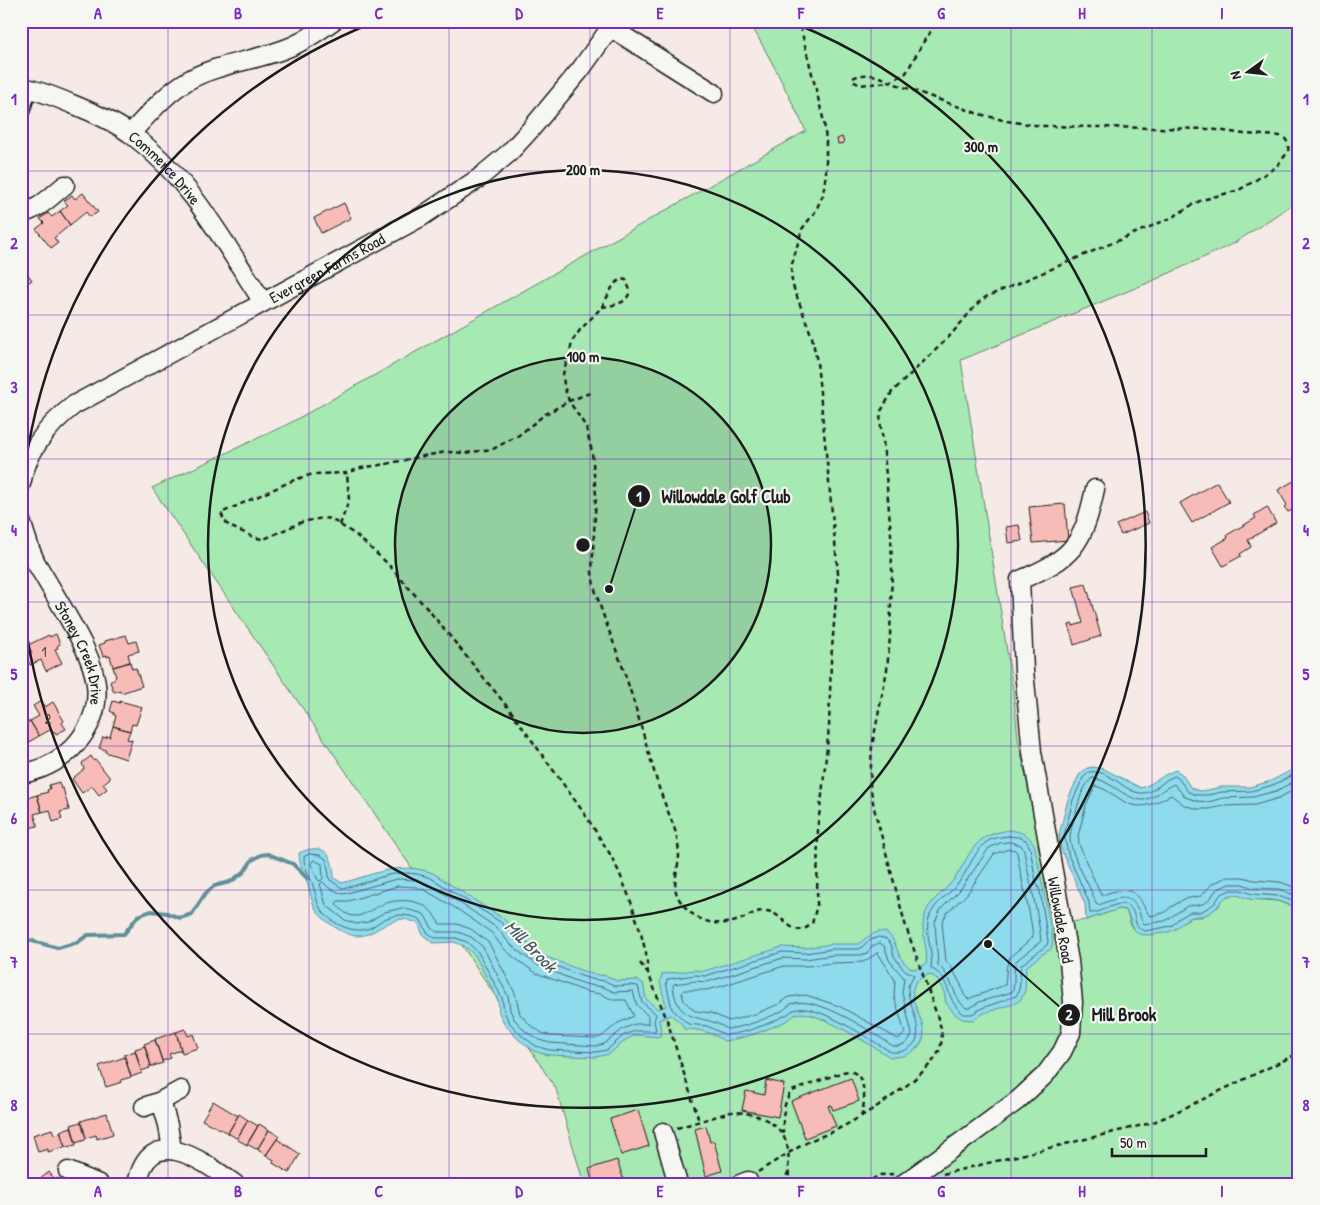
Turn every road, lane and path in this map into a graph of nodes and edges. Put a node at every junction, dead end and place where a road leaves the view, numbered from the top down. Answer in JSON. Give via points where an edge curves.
{"nodes":[{"id":1,"x":333,"y":21,"type":"edge"},
{"id":2,"x":799,"y":21,"type":"edge"},
{"id":3,"x":938,"y":21,"type":"edge"},
{"id":4,"x":613,"y":25,"type":"edge"},
{"id":5,"x":313,"y":27,"type":"edge"},
{"id":6,"x":890,"y":82,"type":"junction"},
{"id":7,"x":24,"y":87,"type":"edge"},
{"id":8,"x":714,"y":93,"type":"dead end"},
{"id":9,"x":21,"y":109,"type":"edge"},
{"id":10,"x":131,"y":134,"type":"junction"},
{"id":11,"x":65,"y":185,"type":"dead end"},
{"id":12,"x":21,"y":213,"type":"edge"},
{"id":13,"x":262,"y":302,"type":"junction"},
{"id":14,"x":602,"y":307,"type":"junction"},
{"id":15,"x":590,"y":393,"type":"dead end"},
{"id":16,"x":569,"y":401,"type":"junction"},
{"id":17,"x":347,"y":473,"type":"junction"},
{"id":18,"x":21,"y":484,"type":"edge"},
{"id":19,"x":1095,"y":488,"type":"dead end"},
{"id":20,"x":21,"y":521,"type":"edge"},
{"id":21,"x":340,"y":525,"type":"junction"},
{"id":22,"x":21,"y":774,"type":"edge"},
{"id":23,"x":640,"y":963,"type":"dead end"},
{"id":24,"x":648,"y":973,"type":"junction"},
{"id":25,"x":1299,"y":1053,"type":"edge"},
{"id":26,"x":181,"y":1090,"type":"dead end"},
{"id":27,"x":161,"y":1101,"type":"junction"},
{"id":28,"x":144,"y":1107,"type":"dead end"},
{"id":29,"x":860,"y":1116,"type":"junction"},
{"id":30,"x":699,"y":1120,"type":"junction"},
{"id":31,"x":663,"y":1132,"type":"joint"},
{"id":32,"x":784,"y":1136,"type":"junction"},
{"id":33,"x":172,"y":1150,"type":"junction"},
{"id":34,"x":788,"y":1154,"type":"junction"},
{"id":35,"x":68,"y":1170,"type":"dead end"},
{"id":36,"x":788,"y":1173,"type":"junction"},
{"id":37,"x":938,"y":1175,"type":"dead end"},
{"id":38,"x":909,"y":1180,"type":"edge"},
{"id":39,"x":781,"y":1182,"type":"dead end"},
{"id":40,"x":745,"y":1183,"type":"edge"},
{"id":41,"x":99,"y":1184,"type":"edge"},
{"id":42,"x":137,"y":1184,"type":"edge"},
{"id":43,"x":235,"y":1184,"type":"edge"},
{"id":44,"x":678,"y":1184,"type":"edge"},
{"id":45,"x":794,"y":1184,"type":"edge"},
{"id":46,"x":864,"y":1184,"type":"edge"}],
"edges":[{"from":1,"to":5,"type":"street"},
{"from":2,"to":16,"type":"path","via":[[824,122],[827,158],[823,195],[802,229],[791,275],[817,362],[838,573],[829,727],[818,823],[816,905],[814,920],[806,929],[794,929],[766,910],[729,923],[706,921],[689,911],[677,894],[674,881],[678,843],[594,586],[596,495],[592,452],[586,427]]},
{"from":3,"to":6,"type":"path","via":[[906,73]]},
{"from":4,"to":8,"type":"street"},
{"from":4,"to":13,"type":"street","name":"Evergreen Farms Road","via":[[531,129],[480,178],[421,216]]},
{"from":5,"to":10,"type":"street","via":[[288,48],[187,81],[160,102]]},
{"from":6,"to":6,"type":"path","via":[[870,75],[853,78],[860,85]]},
{"from":6,"to":29,"type":"path","via":[[1007,121],[1055,127],[1210,129],[1280,136],[1285,138],[1288,150],[1276,167],[1238,190],[1202,200],[1159,224],[986,297],[892,392],[883,406],[880,421],[892,547],[890,637],[870,777],[874,808],[898,898],[941,1027],[941,1041],[939,1052],[917,1076]]},
{"from":7,"to":9,"type":"street"},
{"from":7,"to":10,"type":"street","name":"Commerce Drive","via":[[91,111]]},
{"from":10,"to":13,"type":"street","name":"Commerce Drive","via":[[170,168],[192,194]]},
{"from":11,"to":12,"type":"street","via":[[40,205]]},
{"from":13,"to":18,"type":"street","name":"Evergreen Farms Road","via":[[74,405],[44,434],[30,456]]},
{"from":14,"to":14,"type":"path","via":[[627,299],[630,290],[626,280],[621,279],[614,284]]},
{"from":14,"to":16,"type":"path","via":[[571,344],[563,374]]},
{"from":15,"to":16,"type":"path"},
{"from":16,"to":17,"type":"path","via":[[493,449],[428,455]]},
{"from":17,"to":21,"type":"path","via":[[349,500]]},
{"from":17,"to":21,"type":"path","via":[[306,476],[221,513],[229,526],[264,539],[314,519],[332,519]]},
{"from":19,"to":38,"type":"street","name":"Willowdale Road","via":[[1090,510],[1074,547],[1051,566],[1020,580],[1032,752],[1069,961],[1073,1002],[1071,1033],[1045,1075],[1018,1100]]},
{"from":20,"to":22,"type":"street","name":"Stoney Creek Drive","via":[[36,562],[89,655],[96,683],[96,700],[90,722],[65,756],[47,767]]},
{"from":21,"to":24,"type":"path","via":[[387,563],[431,613],[510,710],[579,805],[619,872],[640,930]]},
{"from":23,"to":24,"type":"path"},
{"from":24,"to":30,"type":"path","via":[[667,1020]]},
{"from":25,"to":37,"type":"path","via":[[1151,1123]]},
{"from":26,"to":27,"type":"street"},
{"from":27,"to":28,"type":"street"},
{"from":27,"to":33,"type":"street"},
{"from":29,"to":32,"type":"path","via":[[865,1103],[862,1085],[850,1070],[792,1091],[785,1110]]},
{"from":29,"to":34,"type":"path"},
{"from":30,"to":31,"type":"path"},
{"from":30,"to":32,"type":"path","via":[[739,1112],[764,1118]]},
{"from":31,"to":44,"type":"street"},
{"from":32,"to":34,"type":"path"},
{"from":33,"to":42,"type":"street","via":[[148,1159],[142,1166]]},
{"from":33,"to":43,"type":"street","via":[[191,1155]]},
{"from":34,"to":36,"type":"path"},
{"from":34,"to":40,"type":"path"},
{"from":35,"to":41,"type":"street"},
{"from":36,"to":39,"type":"path"},
{"from":36,"to":45,"type":"path"},
{"from":38,"to":46,"type":"path","via":[[885,1174]]}]}
